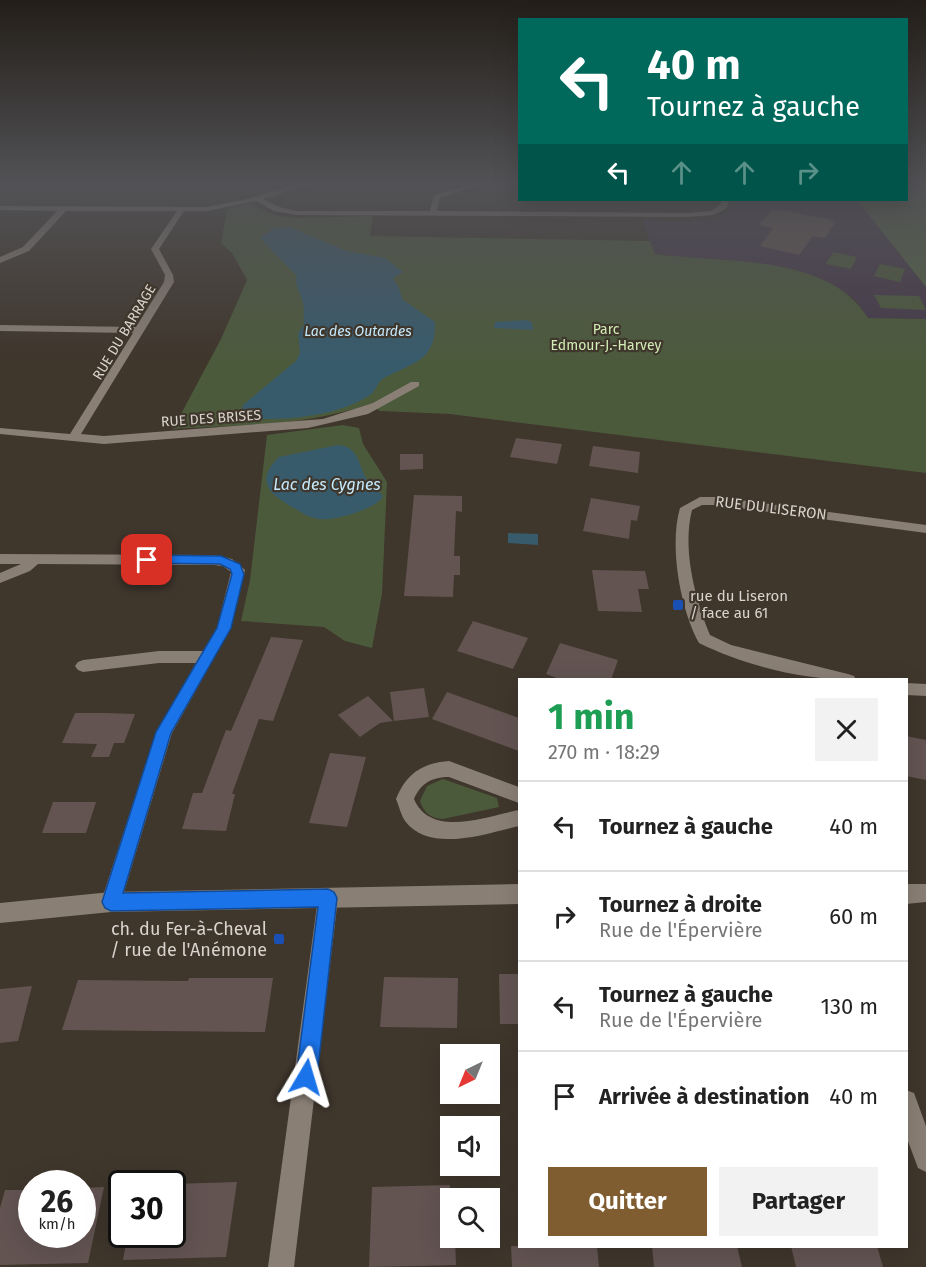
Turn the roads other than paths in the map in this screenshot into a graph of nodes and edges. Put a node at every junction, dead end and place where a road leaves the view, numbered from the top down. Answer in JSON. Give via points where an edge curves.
{"nodes":[{"id":1,"x":31,"y":243,"type":"edge"},
{"id":2,"x":157,"y":243,"type":"edge"},
{"id":3,"x":0,"y":260,"type":"edge"},
{"id":4,"x":0,"y":328,"type":"edge"},
{"id":5,"x":140,"y":330,"type":"junction"},
{"id":6,"x":415,"y":384,"type":"dead end"},
{"id":7,"x":0,"y":431,"type":"edge"},
{"id":8,"x":74,"y":436,"type":"junction"},
{"id":9,"x":926,"y":529,"type":"edge"},
{"id":10,"x":0,"y":559,"type":"edge"},
{"id":11,"x":34,"y":560,"type":"junction"},
{"id":12,"x":0,"y":578,"type":"edge"},
{"id":13,"x":206,"y":657,"type":"junction"},
{"id":14,"x":83,"y":666,"type":"dead end"},
{"id":15,"x":840,"y":678,"type":"edge"},
{"id":16,"x":908,"y":689,"type":"edge"},
{"id":17,"x":926,"y":690,"type":"edge"},
{"id":18,"x":518,"y":795,"type":"edge"},
{"id":19,"x":518,"y":818,"type":"edge"},
{"id":20,"x":926,"y":893,"type":"edge"},
{"id":21,"x":518,"y":894,"type":"edge"},
{"id":22,"x":908,"y":894,"type":"edge"},
{"id":23,"x":328,"y":898,"type":"junction"},
{"id":24,"x":111,"y":902,"type":"junction"},
{"id":25,"x":0,"y":913,"type":"edge"},
{"id":26,"x":908,"y":1107,"type":"edge"},
{"id":27,"x":926,"y":1160,"type":"edge"},
{"id":28,"x":281,"y":1267,"type":"edge"}],
"edges":[{"from":1,"to":3,"type":"street"},
{"from":2,"to":5,"type":"street","name":"RUE DU BARRAGE","via":[[156,256],[168,273],[169,282]]},
{"from":4,"to":5,"type":"street"},
{"from":5,"to":8,"type":"street","name":"RUE DU BARRAGE"},
{"from":6,"to":8,"type":"street","name":"RUE DES BRISES","via":[[373,409],[316,424],[110,440]]},
{"from":7,"to":8,"type":"street","name":"RUE DES BRISES"},
{"from":9,"to":15,"type":"street","name":"RUE DU LISERON","via":[[717,501],[700,501],[686,508],[681,528],[682,551],[705,639],[727,650]]},
{"from":10,"to":11,"type":"street"},
{"from":11,"to":12,"type":"street"},
{"from":11,"to":13,"type":"street","via":[[214,560],[232,564],[238,570],[232,604],[224,628]]},
{"from":13,"to":14,"type":"street","via":[[159,657]]},
{"from":13,"to":24,"type":"street","via":[[164,732]]},
{"from":16,"to":17,"type":"street"},
{"from":18,"to":19,"type":"street","via":[[449,769],[439,769],[414,781],[405,800],[416,822],[435,831]]},
{"from":20,"to":22,"type":"street"},
{"from":21,"to":23,"type":"street"},
{"from":23,"to":24,"type":"street"},
{"from":23,"to":28,"type":"street"},
{"from":24,"to":25,"type":"street"},
{"from":26,"to":27,"type":"street"}]}
